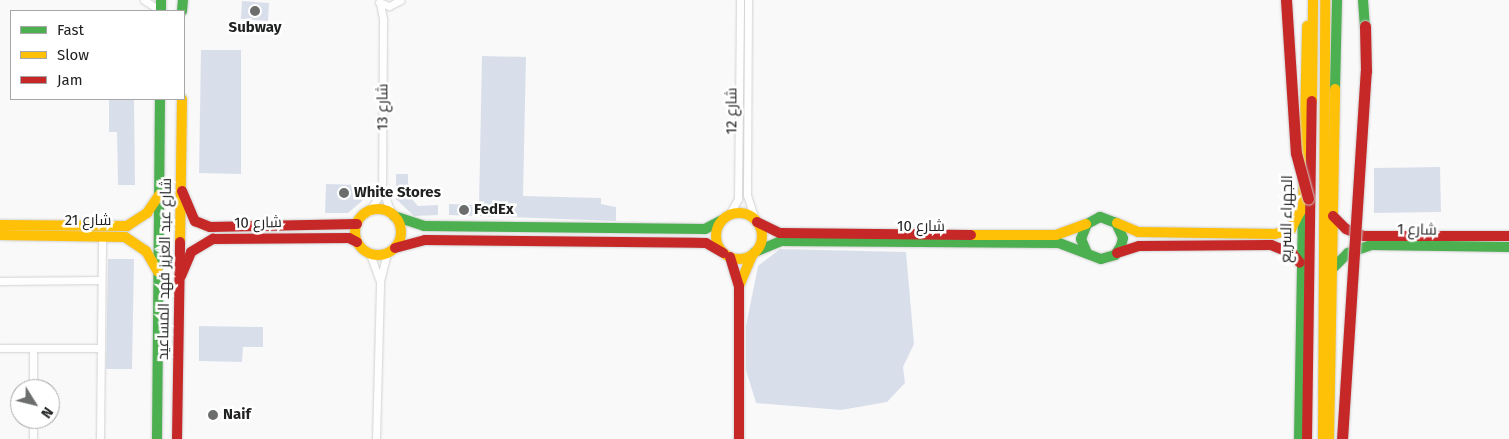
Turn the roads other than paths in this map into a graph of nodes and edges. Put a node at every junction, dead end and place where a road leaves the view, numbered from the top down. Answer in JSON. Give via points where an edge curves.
{"nodes":[{"id":1,"x":144,"y":0,"type":"edge"},
{"id":2,"x":740,"y":0,"type":"edge"},
{"id":3,"x":748,"y":0,"type":"edge"},
{"id":4,"x":1286,"y":0,"type":"edge"},
{"id":5,"x":1307,"y":0,"type":"edge"},
{"id":6,"x":1313,"y":0,"type":"edge"},
{"id":7,"x":1325,"y":0,"type":"edge"},
{"id":8,"x":1337,"y":0,"type":"edge"},
{"id":9,"x":1363,"y":0,"type":"edge"},
{"id":10,"x":377,"y":1,"type":"edge"},
{"id":11,"x":400,"y":1,"type":"edge"},
{"id":12,"x":159,"y":10,"type":"edge"},
{"id":13,"x":383,"y":24,"type":"junction"},
{"id":14,"x":160,"y":100,"type":"edge"},
{"id":15,"x":175,"y":100,"type":"edge"},
{"id":16,"x":182,"y":100,"type":"edge"},
{"id":17,"x":181,"y":138,"type":"junction"},
{"id":18,"x":382,"y":189,"type":"junction"},
{"id":19,"x":182,"y":191,"type":"junction"},
{"id":20,"x":159,"y":195,"type":"junction"},
{"id":21,"x":1308,"y":198,"type":"junction"},
{"id":22,"x":1301,"y":210,"type":"junction"},
{"id":23,"x":369,"y":212,"type":"junction"},
{"id":24,"x":393,"y":215,"type":"junction"},
{"id":25,"x":1333,"y":216,"type":"junction"},
{"id":26,"x":726,"y":218,"type":"junction"},
{"id":27,"x":756,"y":221,"type":"junction"},
{"id":28,"x":1116,"y":223,"type":"junction"},
{"id":29,"x":357,"y":224,"type":"junction"},
{"id":30,"x":1087,"y":224,"type":"junction"},
{"id":31,"x":0,"y":229,"type":"edge"},
{"id":32,"x":1509,"y":236,"type":"edge"},
{"id":33,"x":102,"y":237,"type":"junction"},
{"id":34,"x":885,"y":238,"type":"junction"},
{"id":35,"x":358,"y":242,"type":"junction"},
{"id":36,"x":1509,"y":247,"type":"edge"},
{"id":37,"x":391,"y":251,"type":"junction"},
{"id":38,"x":753,"y":253,"type":"junction"},
{"id":39,"x":1087,"y":253,"type":"junction"},
{"id":40,"x":1117,"y":253,"type":"junction"},
{"id":41,"x":370,"y":254,"type":"junction"},
{"id":42,"x":726,"y":255,"type":"junction"},
{"id":43,"x":1300,"y":263,"type":"junction"},
{"id":44,"x":1332,"y":269,"type":"junction"},
{"id":45,"x":158,"y":272,"type":"junction"},
{"id":46,"x":179,"y":279,"type":"junction"},
{"id":47,"x":101,"y":280,"type":"junction"},
{"id":48,"x":0,"y":281,"type":"edge"},
{"id":49,"x":380,"y":281,"type":"junction"},
{"id":50,"x":739,"y":286,"type":"junction"},
{"id":51,"x":0,"y":348,"type":"edge"},
{"id":52,"x":34,"y":348,"type":"junction"},
{"id":53,"x":101,"y":348,"type":"junction"},
{"id":54,"x":33,"y":379,"type":"edge"},
{"id":55,"x":100,"y":439,"type":"edge"},
{"id":56,"x":157,"y":439,"type":"edge"},
{"id":57,"x":177,"y":439,"type":"edge"},
{"id":58,"x":376,"y":439,"type":"edge"},
{"id":59,"x":739,"y":439,"type":"edge"},
{"id":60,"x":1299,"y":439,"type":"edge"},
{"id":61,"x":1307,"y":439,"type":"edge"},
{"id":62,"x":1323,"y":439,"type":"edge"},
{"id":63,"x":1329,"y":439,"type":"edge"},
{"id":64,"x":1342,"y":439,"type":"edge"}],
"edges":[{"from":1,"to":12,"type":"street"},
{"from":2,"to":26,"type":"street","name":"شارع 12","via":[[738,199]]},
{"from":3,"to":27,"type":"street","name":"شارع 12","via":[[747,195]]},
{"from":4,"to":21,"type":"main road","bridge":true,"via":[[1296,153]]},
{"from":5,"to":22,"type":"main road","name":"الجهراء السريع"},
{"from":6,"to":21,"type":"main road","name":"الجهراء السريع","bridge":true},
{"from":7,"to":62,"type":"main road"},
{"from":8,"to":25,"type":"main road"},
{"from":9,"to":64,"type":"main road","bridge":true,"via":[[1366,72]]},
{"from":10,"to":11,"type":"street"},
{"from":10,"to":13,"type":"street","name":"شارع 13"},
{"from":11,"to":13,"type":"street"},
{"from":13,"to":18,"type":"street","name":"شارع 13"},
{"from":14,"to":20,"type":"main road","name":"شارع عبد العزيز فهد المساعيد"},
{"from":15,"to":17,"type":"main road","via":[[174,121]]},
{"from":16,"to":17,"type":"main road","name":"شارع عبد العزيز فهد المساعيد"},
{"from":17,"to":19,"type":"main road","name":"شارع عبد العزيز فهد المساعيد"},
{"from":18,"to":23,"type":"street","name":"شارع 13"},
{"from":18,"to":24,"type":"street","name":"شارع 13"},
{"from":19,"to":29,"type":"main road","name":"شارع 10","via":[[195,221],[210,227]]},
{"from":19,"to":46,"type":"main road","name":"شارع عبد العزيز فهد المساعيد"},
{"from":20,"to":31,"type":"main road","name":"شارع 21","via":[[147,213],[128,226]]},
{"from":20,"to":45,"type":"main road","name":"شارع عبد العزيز فهد المساعيد"},
{"from":21,"to":61,"type":"main road","name":"الجهراء السريع"},
{"from":22,"to":28,"type":"main road","via":[[1291,229],[1275,234],[1138,232]]},
{"from":22,"to":43,"type":"main road","name":"الجهراء السريع"},
{"from":23,"to":24,"type":"main road"},
{"from":23,"to":29,"type":"main road"},
{"from":24,"to":26,"type":"main road","via":[[409,224],[424,226],[705,230]]},
{"from":24,"to":37,"type":"main road","via":[[401,232]]},
{"from":25,"to":32,"type":"main road","name":"شارع 1","via":[[1346,229],[1363,236]]},
{"from":25,"to":44,"type":"main road"},
{"from":26,"to":27,"type":"main road","via":[[743,213]]},
{"from":26,"to":42,"type":"main road","via":[[716,240]]},
{"from":27,"to":34,"type":"main road","name":"شارع 10","via":[[780,233]]},
{"from":27,"to":38,"type":"main road","via":[[761,241]]},
{"from":28,"to":30,"type":"main road","via":[[1100,217]]},
{"from":28,"to":40,"type":"main road","via":[[1123,238]]},
{"from":29,"to":35,"type":"main road"},
{"from":30,"to":34,"type":"main road","name":"شارع 10","via":[[1056,235]]},
{"from":30,"to":39,"type":"main road","via":[[1081,239]]},
{"from":31,"to":33,"type":"main road","name":"شارع 21"},
{"from":33,"to":45,"type":"main road","name":"شارع 21","via":[[132,239],[146,251]]},
{"from":33,"to":47,"type":"street"},
{"from":34,"to":38,"type":"main road","name":"شارع 10","via":[[781,241]]},
{"from":34,"to":39,"type":"main road","name":"شارع 10","via":[[1059,243]]},
{"from":35,"to":41,"type":"main road"},
{"from":35,"to":46,"type":"main road","name":"شارع 10","via":[[349,238],[213,239],[191,252]]},
{"from":36,"to":44,"type":"main road","name":"شارع 1","via":[[1371,245],[1348,253]]},
{"from":37,"to":41,"type":"main road"},
{"from":37,"to":42,"type":"main road","via":[[425,240],[625,242],[706,243]]},
{"from":37,"to":49,"type":"street"},
{"from":38,"to":42,"type":"main road"},
{"from":38,"to":50,"type":"main road"},
{"from":39,"to":40,"type":"main road","via":[[1101,259]]},
{"from":40,"to":43,"type":"main road","via":[[1139,246],[1271,245],[1293,254]]},
{"from":41,"to":49,"type":"street"},
{"from":42,"to":50,"type":"main road"},
{"from":43,"to":60,"type":"main road","name":"الجهراء السريع"},
{"from":44,"to":63,"type":"main road"},
{"from":45,"to":56,"type":"main road","name":"شارع عبد العزيز فهد المساعيد"},
{"from":46,"to":57,"type":"main road","name":"شارع عبد العزيز فهد المساعيد"},
{"from":47,"to":48,"type":"street"},
{"from":47,"to":53,"type":"street"},
{"from":49,"to":58,"type":"street"},
{"from":50,"to":59,"type":"main road"},
{"from":51,"to":52,"type":"street"},
{"from":52,"to":53,"type":"street"},
{"from":52,"to":54,"type":"street"},
{"from":53,"to":55,"type":"street"}]}
